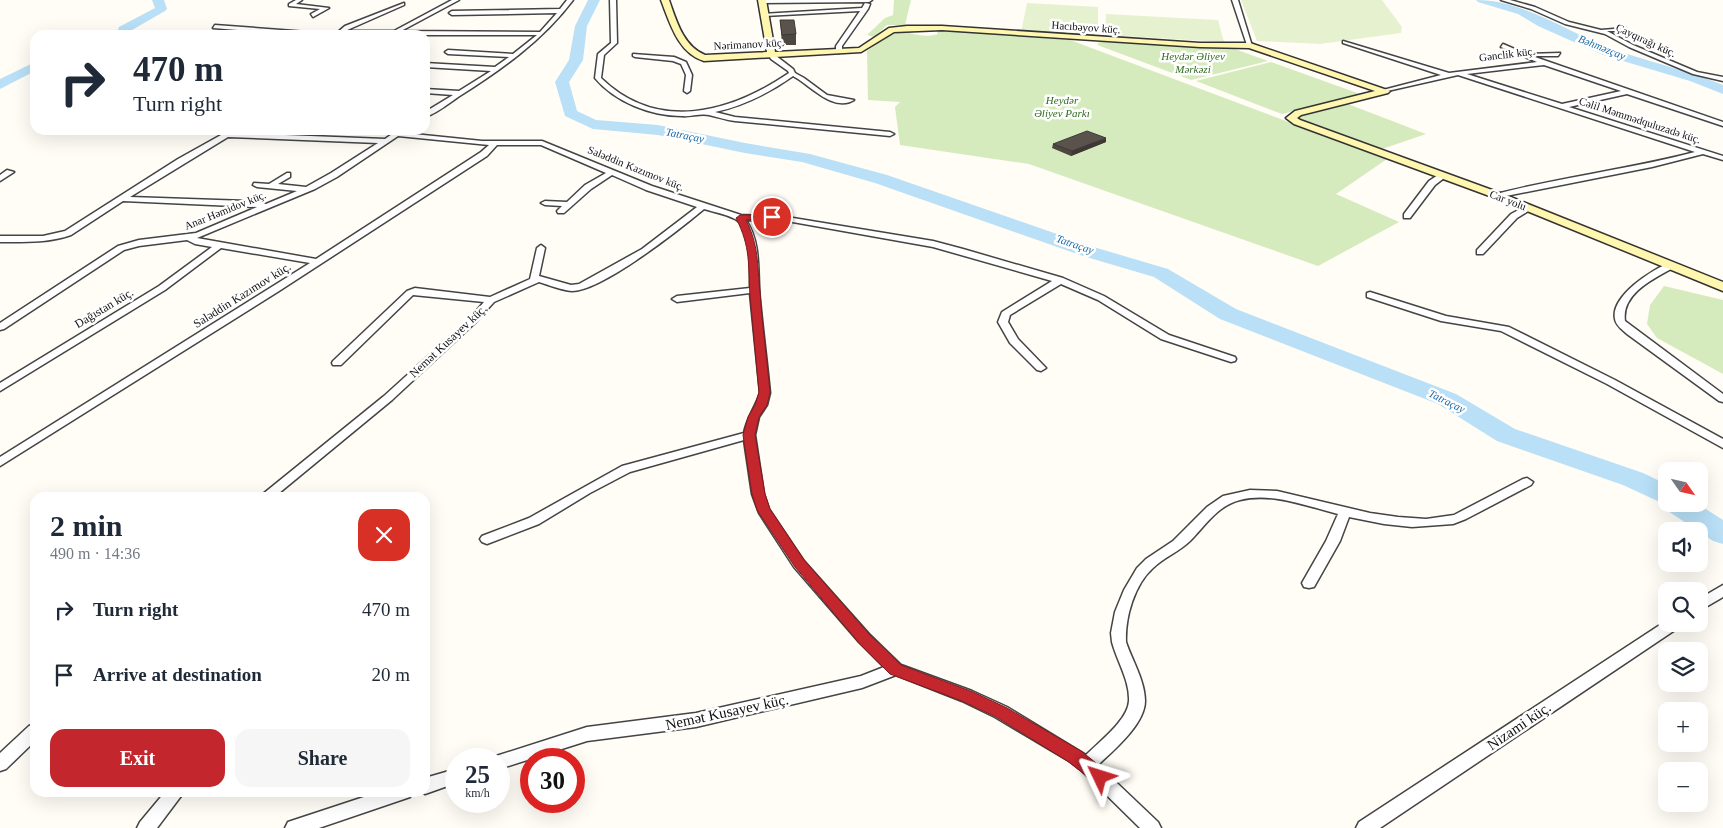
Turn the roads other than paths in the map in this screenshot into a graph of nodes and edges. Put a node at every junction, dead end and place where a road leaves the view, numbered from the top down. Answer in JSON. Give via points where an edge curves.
{"nodes":[{"id":1,"x":299,"y":0,"type":"edge"},
{"id":2,"x":456,"y":0,"type":"edge"},
{"id":3,"x":570,"y":0,"type":"edge"},
{"id":4,"x":613,"y":0,"type":"edge"},
{"id":5,"x":665,"y":0,"type":"edge"},
{"id":6,"x":762,"y":0,"type":"edge"},
{"id":7,"x":869,"y":0,"type":"edge"},
{"id":8,"x":1234,"y":0,"type":"edge"},
{"id":9,"x":1504,"y":0,"type":"edge"},
{"id":10,"x":402,"y":4,"type":"dead end"},
{"id":11,"x":865,"y":8,"type":"junction"},
{"id":12,"x":562,"y":11,"type":"junction"},
{"id":13,"x":452,"y":13,"type":"dead end"},
{"id":14,"x":764,"y":14,"type":"junction"},
{"id":15,"x":312,"y":15,"type":"dead end"},
{"id":16,"x":215,"y":27,"type":"dead end"},
{"id":17,"x":1624,"y":29,"type":"dead end"},
{"id":18,"x":255,"y":30,"type":"edge"},
{"id":19,"x":344,"y":30,"type":"edge"},
{"id":20,"x":400,"y":30,"type":"edge"},
{"id":21,"x":1600,"y":31,"type":"junction"},
{"id":22,"x":540,"y":33,"type":"junction"},
{"id":23,"x":430,"y":34,"type":"edge"},
{"id":24,"x":1345,"y":42,"type":"dead end"},
{"id":25,"x":1245,"y":46,"type":"junction"},
{"id":26,"x":1503,"y":46,"type":"dead end"},
{"id":27,"x":839,"y":51,"type":"junction"},
{"id":28,"x":448,"y":52,"type":"dead end"},
{"id":29,"x":771,"y":54,"type":"junction"},
{"id":30,"x":1522,"y":54,"type":"junction"},
{"id":31,"x":1558,"y":54,"type":"dead end"},
{"id":32,"x":514,"y":56,"type":"junction"},
{"id":33,"x":634,"y":56,"type":"dead end"},
{"id":34,"x":699,"y":57,"type":"junction"},
{"id":35,"x":1544,"y":62,"type":"junction"},
{"id":36,"x":684,"y":63,"type":"junction"},
{"id":37,"x":430,"y":65,"type":"edge"},
{"id":38,"x":496,"y":69,"type":"junction"},
{"id":39,"x":792,"y":74,"type":"junction"},
{"id":40,"x":1458,"y":74,"type":"junction"},
{"id":41,"x":1447,"y":76,"type":"junction"},
{"id":42,"x":1723,"y":79,"type":"edge"},
{"id":43,"x":430,"y":91,"type":"edge"},
{"id":44,"x":687,"y":91,"type":"dead end"},
{"id":45,"x":1628,"y":92,"type":"junction"},
{"id":46,"x":459,"y":93,"type":"junction"},
{"id":47,"x":1380,"y":93,"type":"junction"},
{"id":48,"x":851,"y":100,"type":"dead end"},
{"id":49,"x":1562,"y":106,"type":"junction"},
{"id":50,"x":430,"y":112,"type":"edge"},
{"id":51,"x":708,"y":112,"type":"junction"},
{"id":52,"x":1291,"y":118,"type":"joint"},
{"id":53,"x":1723,"y":124,"type":"edge"},
{"id":54,"x":890,"y":134,"type":"dead end"},
{"id":55,"x":226,"y":135,"type":"joint"},
{"id":56,"x":396,"y":135,"type":"edge"},
{"id":57,"x":424,"y":135,"type":"edge"},
{"id":58,"x":387,"y":141,"type":"junction"},
{"id":59,"x":494,"y":144,"type":"junction"},
{"id":60,"x":1703,"y":152,"type":"junction"},
{"id":61,"x":1723,"y":158,"type":"edge"},
{"id":62,"x":10,"y":172,"type":"dead end"},
{"id":63,"x":611,"y":173,"type":"junction"},
{"id":64,"x":287,"y":175,"type":"dead end"},
{"id":65,"x":1444,"y":176,"type":"junction"},
{"id":66,"x":0,"y":179,"type":"edge"},
{"id":67,"x":258,"y":184,"type":"dead end"},
{"id":68,"x":271,"y":186,"type":"junction"},
{"id":69,"x":307,"y":189,"type":"junction"},
{"id":70,"x":1499,"y":196,"type":"junction"},
{"id":71,"x":122,"y":199,"type":"junction"},
{"id":72,"x":545,"y":203,"type":"dead end"},
{"id":73,"x":568,"y":204,"type":"junction"},
{"id":74,"x":266,"y":206,"type":"junction"},
{"id":75,"x":703,"y":206,"type":"junction"},
{"id":76,"x":1529,"y":208,"type":"junction"},
{"id":77,"x":562,"y":212,"type":"dead end"},
{"id":78,"x":1407,"y":216,"type":"dead end"},
{"id":79,"x":740,"y":218,"type":"junction"},
{"id":80,"x":0,"y":238,"type":"edge"},
{"id":81,"x":189,"y":238,"type":"junction"},
{"id":82,"x":219,"y":246,"type":"junction"},
{"id":83,"x":541,"y":248,"type":"dead end"},
{"id":84,"x":1480,"y":252,"type":"dead end"},
{"id":85,"x":318,"y":262,"type":"junction"},
{"id":86,"x":1670,"y":266,"type":"junction"},
{"id":87,"x":534,"y":280,"type":"junction"},
{"id":88,"x":1060,"y":280,"type":"junction"},
{"id":89,"x":1723,"y":288,"type":"edge"},
{"id":90,"x":755,"y":290,"type":"junction"},
{"id":91,"x":1370,"y":294,"type":"dead end"},
{"id":92,"x":677,"y":299,"type":"dead end"},
{"id":93,"x":491,"y":300,"type":"junction"},
{"id":94,"x":0,"y":327,"type":"edge"},
{"id":95,"x":1231,"y":359,"type":"dead end"},
{"id":96,"x":337,"y":362,"type":"dead end"},
{"id":97,"x":1041,"y":368,"type":"dead end"},
{"id":98,"x":0,"y":388,"type":"edge"},
{"id":99,"x":1723,"y":399,"type":"edge"},
{"id":100,"x":749,"y":435,"type":"junction"},
{"id":101,"x":1723,"y":444,"type":"edge"},
{"id":102,"x":0,"y":462,"type":"edge"},
{"id":103,"x":1527,"y":482,"type":"dead end"},
{"id":104,"x":271,"y":492,"type":"edge"},
{"id":105,"x":1344,"y":511,"type":"junction"},
{"id":106,"x":487,"y":539,"type":"dead end"},
{"id":107,"x":1309,"y":583,"type":"dead end"},
{"id":108,"x":1723,"y":590,"type":"edge"},
{"id":109,"x":1708,"y":600,"type":"edge"},
{"id":110,"x":1661,"y":632,"type":"edge"},
{"id":111,"x":896,"y":669,"type":"junction"},
{"id":112,"x":30,"y":736,"type":"edge"},
{"id":113,"x":510,"y":758,"type":"edge"},
{"id":114,"x":0,"y":764,"type":"edge"},
{"id":115,"x":1087,"y":764,"type":"junction"},
{"id":116,"x":445,"y":780,"type":"edge"},
{"id":117,"x":430,"y":784,"type":"edge"},
{"id":118,"x":172,"y":797,"type":"edge"},
{"id":119,"x":389,"y":797,"type":"edge"},
{"id":120,"x":146,"y":828,"type":"edge"},
{"id":121,"x":294,"y":828,"type":"edge"},
{"id":122,"x":1152,"y":828,"type":"edge"},
{"id":123,"x":1365,"y":828,"type":"edge"}],
"edges":[{"from":1,"to":15,"type":"street","via":[[291,5],[326,8]]},
{"from":2,"to":20,"type":"street"},
{"from":3,"to":12,"type":"street"},
{"from":4,"to":51,"type":"street","via":[[614,43],[601,54],[598,78],[644,108],[666,112]]},
{"from":5,"to":34,"type":"street","name":"Nərimanov küç.","via":[[680,38]]},
{"from":6,"to":7,"type":"street"},
{"from":6,"to":14,"type":"street"},
{"from":7,"to":11,"type":"street"},
{"from":8,"to":25,"type":"street"},
{"from":9,"to":21,"type":"street","name":"Çayqırağı küç.","via":[[1567,23]]},
{"from":10,"to":19,"type":"street"},
{"from":11,"to":14,"type":"street"},
{"from":11,"to":27,"type":"street","via":[[839,46]]},
{"from":12,"to":13,"type":"street"},
{"from":12,"to":22,"type":"street"},
{"from":14,"to":29,"type":"street"},
{"from":16,"to":18,"type":"street"},
{"from":17,"to":21,"type":"street"},
{"from":21,"to":42,"type":"street","name":"Çayqırağı küç.","via":[[1695,73]]},
{"from":22,"to":23,"type":"street"},
{"from":22,"to":32,"type":"street"},
{"from":24,"to":41,"type":"street"},
{"from":25,"to":27,"type":"street","name":"Hacıbəyov küç.","via":[[930,28],[884,34],[863,49]]},
{"from":25,"to":47,"type":"street","name":"Hacıbəyov küç."},
{"from":26,"to":30,"type":"street"},
{"from":27,"to":29,"type":"street","name":"Nərimanov küç."},
{"from":28,"to":32,"type":"street"},
{"from":29,"to":34,"type":"street","name":"Nərimanov küç."},
{"from":29,"to":39,"type":"street"},
{"from":30,"to":31,"type":"street"},
{"from":30,"to":35,"type":"street"},
{"from":32,"to":38,"type":"street"},
{"from":33,"to":36,"type":"street","via":[[674,59]]},
{"from":34,"to":36,"type":"street"},
{"from":35,"to":40,"type":"street","name":"Gənclik küç."},
{"from":35,"to":45,"type":"street","name":"Gənclik küç."},
{"from":36,"to":44,"type":"street","via":[[689,76]]},
{"from":37,"to":38,"type":"street"},
{"from":38,"to":46,"type":"street"},
{"from":39,"to":48,"type":"street","via":[[800,76],[823,96]]},
{"from":39,"to":51,"type":"street","via":[[753,98]]},
{"from":40,"to":41,"type":"street","name":"Gənclik küç."},
{"from":40,"to":49,"type":"street","name":"Cəlil Məmmədquluzadə küç."},
{"from":41,"to":47,"type":"street","name":"Gənclik küç."},
{"from":43,"to":46,"type":"street"},
{"from":45,"to":49,"type":"street"},
{"from":45,"to":53,"type":"street","name":"Gənclik küç."},
{"from":46,"to":50,"type":"street"},
{"from":47,"to":52,"type":"street","name":"Gənclik küç.","via":[[1298,113]]},
{"from":49,"to":60,"type":"street","name":"Cəlil Məmmədquluzadə küç."},
{"from":51,"to":54,"type":"street","via":[[735,119]]},
{"from":52,"to":65,"type":"street","name":"Car yolu"},
{"from":55,"to":58,"type":"street"},
{"from":55,"to":71,"type":"street"},
{"from":56,"to":58,"type":"street","name":"Anar Həmidov küç."},
{"from":57,"to":59,"type":"street","name":"Saləddin Kazımov küç."},
{"from":58,"to":69,"type":"street","name":"Anar Həmidov küç.","via":[[334,176]]},
{"from":59,"to":63,"type":"street","name":"Saləddin Kazımov küç.","via":[[542,143]]},
{"from":59,"to":85,"type":"street","name":"Saləddin Kazımov küç.","via":[[484,154]]},
{"from":60,"to":61,"type":"street"},
{"from":60,"to":70,"type":"street","name":"Cəlil Məmmədquluzadə küç.","via":[[1664,164]]},
{"from":62,"to":66,"type":"street"},
{"from":63,"to":73,"type":"street"},
{"from":63,"to":75,"type":"street","name":"Saləddin Kazımov küç."},
{"from":64,"to":68,"type":"street"},
{"from":65,"to":70,"type":"street","name":"Car yolu"},
{"from":65,"to":78,"type":"street","via":[[1432,183]]},
{"from":67,"to":68,"type":"street"},
{"from":68,"to":69,"type":"street"},
{"from":69,"to":74,"type":"street","name":"Anar Həmidov küç."},
{"from":70,"to":76,"type":"street","name":"Car yolu"},
{"from":71,"to":74,"type":"street"},
{"from":71,"to":80,"type":"street","via":[[58,237]]},
{"from":72,"to":73,"type":"street"},
{"from":73,"to":77,"type":"street"},
{"from":74,"to":81,"type":"street","name":"Anar Həmidov küç."},
{"from":75,"to":79,"type":"street","name":"Saləddin Kazımov küç."},
{"from":75,"to":87,"type":"street","via":[[639,256],[581,286],[571,288]]},
{"from":76,"to":84,"type":"street","via":[[1514,216]]},
{"from":76,"to":86,"type":"street","name":"Car yolu"},
{"from":79,"to":88,"type":"street","name":"Saləddin Kazımov küç.","via":[[788,219],[933,244]]},
{"from":79,"to":90,"type":"street","via":[[752,248]]},
{"from":81,"to":82,"type":"street"},
{"from":81,"to":94,"type":"street","name":"Anar Həmidov küç.","via":[[122,248]]},
{"from":82,"to":85,"type":"street"},
{"from":82,"to":98,"type":"street","name":"Dağıstan küç.","via":[[162,288]]},
{"from":83,"to":87,"type":"street"},
{"from":85,"to":102,"type":"street","name":"Saləddin Kazımov küç."},
{"from":86,"to":89,"type":"street","name":"Car yolu"},
{"from":86,"to":99,"type":"street","via":[[1651,276],[1630,294],[1622,304],[1621,322]]},
{"from":87,"to":93,"type":"street","name":"Nemət Kusayev küç."},
{"from":88,"to":95,"type":"street","name":"Saləddin Kazımov küç.","via":[[1101,298],[1165,337]]},
{"from":88,"to":97,"type":"street","via":[[1006,314],[1003,322],[1014,341]]},
{"from":90,"to":92,"type":"street"},
{"from":90,"to":100,"type":"street","via":[[765,392],[753,417]]},
{"from":91,"to":101,"type":"street","via":[[1435,317],[1505,329],[1611,382]]},
{"from":93,"to":96,"type":"street","via":[[415,291]]},
{"from":93,"to":104,"type":"street","name":"Nemət Kusayev küç.","via":[[388,398]]},
{"from":100,"to":106,"type":"street","via":[[626,470],[534,521]]},
{"from":100,"to":111,"type":"street","via":[[763,510],[800,564],[864,638]]},
{"from":103,"to":105,"type":"street","via":[[1454,520],[1398,521]]},
{"from":105,"to":107,"type":"street","via":[[1333,541]]},
{"from":105,"to":115,"type":"street","via":[[1288,496],[1236,496],[1218,506],[1178,544],[1148,564],[1133,583],[1120,627],[1119,640],[1137,706],[1129,721]]},
{"from":108,"to":109,"type":"street"},
{"from":110,"to":123,"type":"street","name":"Nizami küç."},
{"from":111,"to":113,"type":"street","name":"Nemət Kusayev küç.","via":[[862,682],[696,720],[587,734]]},
{"from":111,"to":115,"type":"street","via":[[1001,712]]},
{"from":112,"to":114,"type":"street"},
{"from":115,"to":122,"type":"street"},
{"from":116,"to":117,"type":"street"},
{"from":118,"to":120,"type":"street"},
{"from":119,"to":121,"type":"street"}]}
